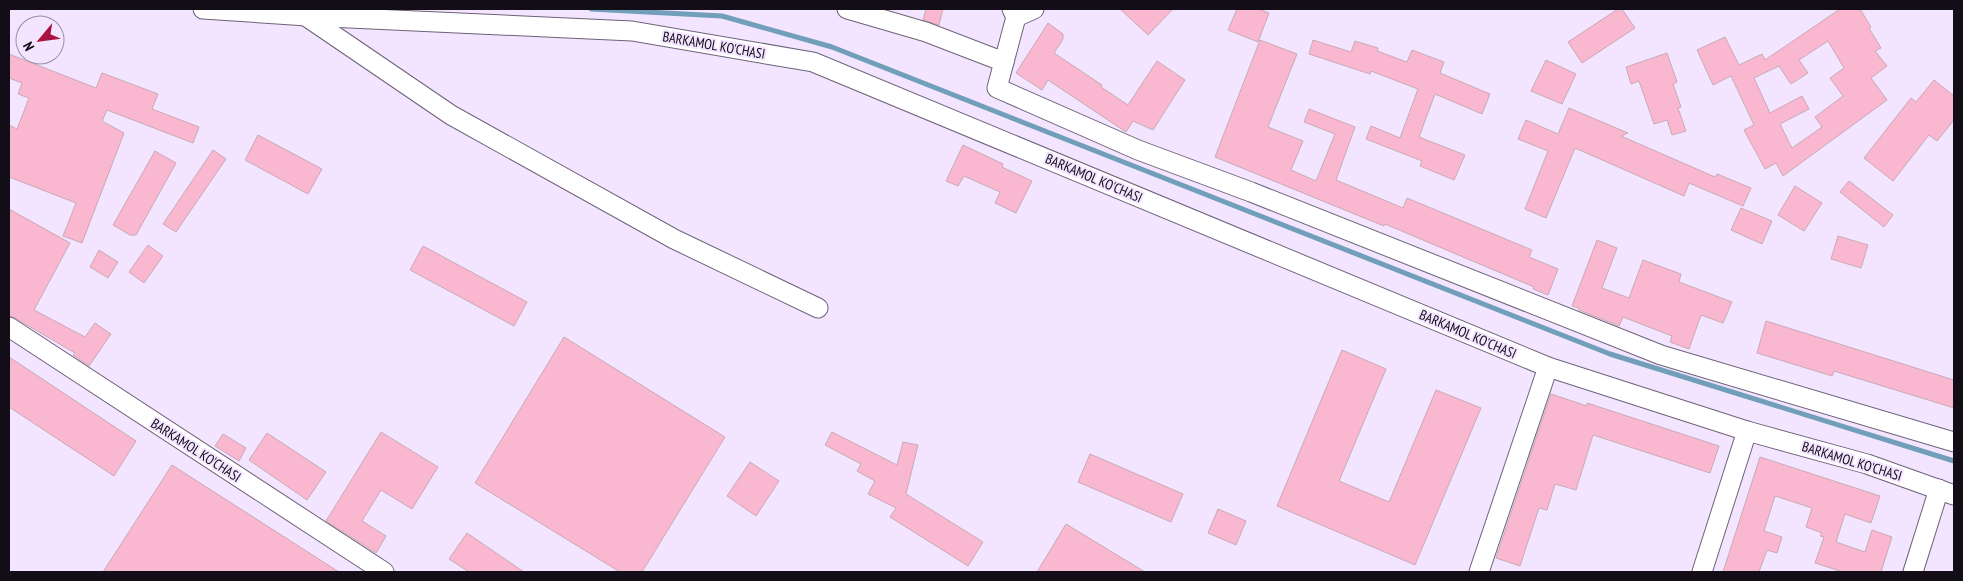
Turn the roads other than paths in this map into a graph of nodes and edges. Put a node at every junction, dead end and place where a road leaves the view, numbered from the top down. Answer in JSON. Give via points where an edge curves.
{"nodes":[{"id":1,"x":203,"y":9,"type":"edge"},
{"id":2,"x":847,"y":9,"type":"edge"},
{"id":3,"x":1034,"y":9,"type":"edge"},
{"id":4,"x":1014,"y":13,"type":"edge"},
{"id":5,"x":307,"y":16,"type":"junction"},
{"id":6,"x":1004,"y":62,"type":"junction"},
{"id":7,"x":818,"y":308,"type":"dead end"},
{"id":8,"x":9,"y":327,"type":"edge"},
{"id":9,"x":1548,"y":367,"type":"junction"},
{"id":10,"x":1746,"y":431,"type":"junction"},
{"id":11,"x":1954,"y":442,"type":"edge"},
{"id":12,"x":1947,"y":492,"type":"edge"},
{"id":13,"x":384,"y":572,"type":"edge"},
{"id":14,"x":1479,"y":572,"type":"edge"},
{"id":15,"x":1702,"y":572,"type":"edge"},
{"id":16,"x":1913,"y":572,"type":"edge"}],
"edges":[{"from":1,"to":5,"type":"street","name":"BARKAMOL KO'CHASI"},
{"from":2,"to":6,"type":"street","via":[[926,32]]},
{"from":3,"to":4,"type":"street"},
{"from":4,"to":6,"type":"street"},
{"from":5,"to":7,"type":"street","via":[[451,115],[674,239]]},
{"from":5,"to":9,"type":"street","name":"BARKAMOL KO'CHASI","via":[[632,31],[813,62]]},
{"from":6,"to":11,"type":"street","via":[[997,88],[1138,150],[1260,195],[1661,355]]},
{"from":8,"to":13,"type":"street","name":"BARKAMOL KO'CHASI"},
{"from":9,"to":10,"type":"street","name":"BARKAMOL KO'CHASI"},
{"from":9,"to":14,"type":"street"},
{"from":10,"to":12,"type":"street","name":"BARKAMOL KO'CHASI","via":[[1867,464]]},
{"from":10,"to":15,"type":"street"},
{"from":12,"to":16,"type":"street"}]}
